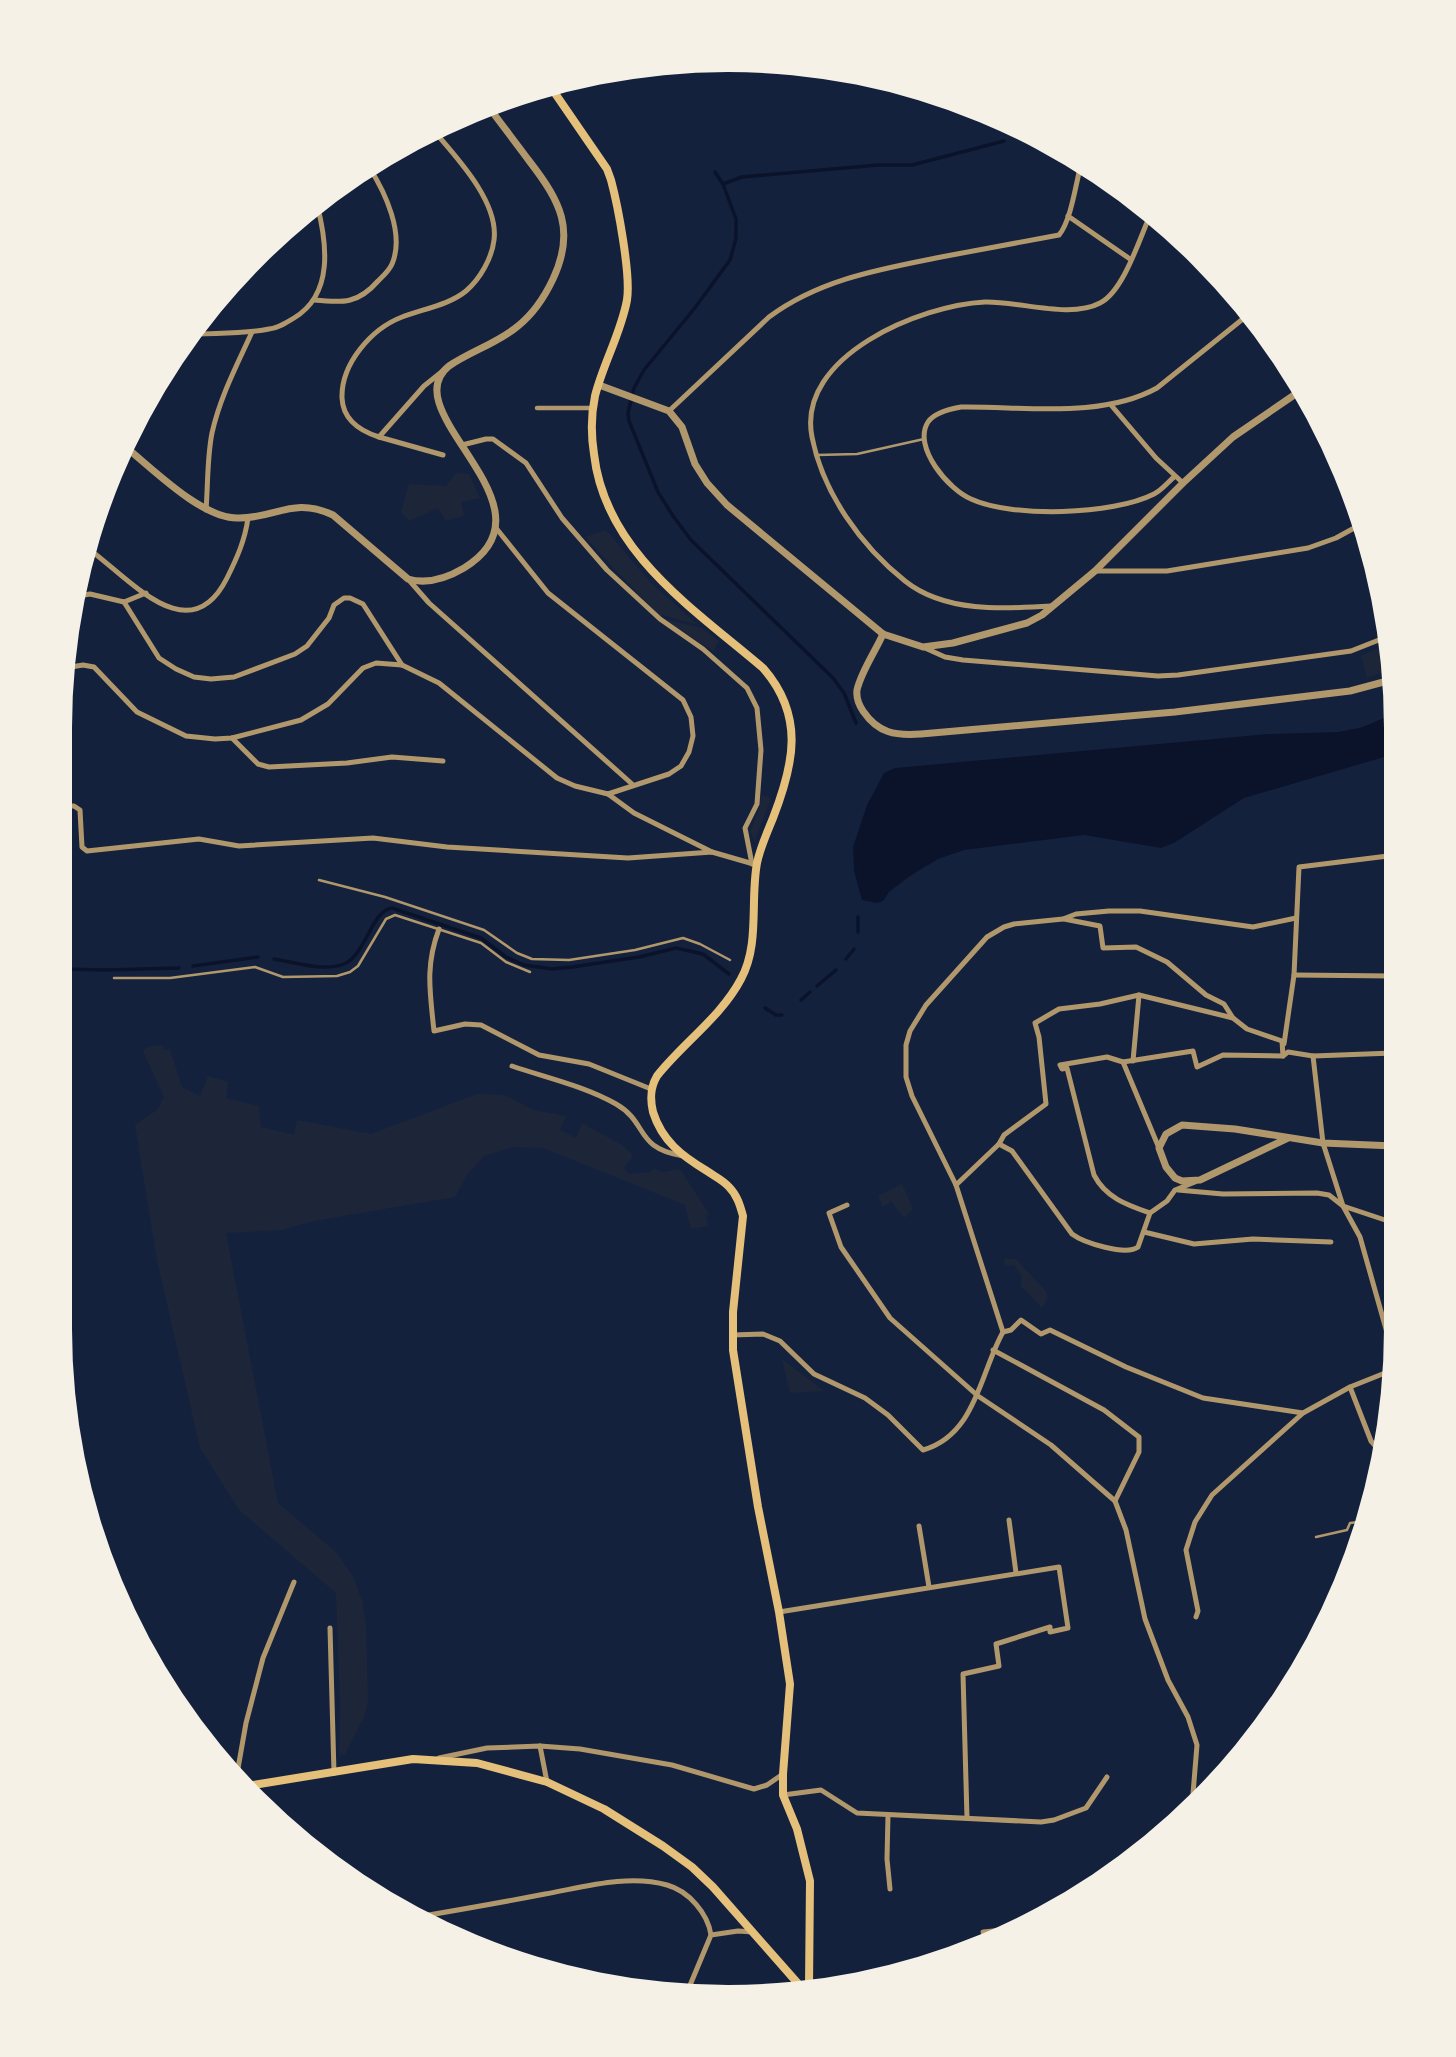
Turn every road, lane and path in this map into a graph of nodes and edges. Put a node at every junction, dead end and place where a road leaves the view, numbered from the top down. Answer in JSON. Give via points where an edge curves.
{"nodes":[{"id":1,"x":556,"y":95,"type":"edge"},
{"id":2,"x":495,"y":115,"type":"edge"},
{"id":3,"x":440,"y":138,"type":"edge"},
{"id":4,"x":1079,"y":173,"type":"edge"},
{"id":5,"x":374,"y":175,"type":"edge"},
{"id":6,"x":319,"y":215,"type":"edge"},
{"id":7,"x":1068,"y":216,"type":"junction"},
{"id":8,"x":1146,"y":223,"type":"edge"},
{"id":9,"x":1130,"y":260,"type":"junction"},
{"id":10,"x":314,"y":300,"type":"junction"},
{"id":11,"x":1242,"y":320,"type":"edge"},
{"id":12,"x":252,"y":332,"type":"junction"},
{"id":13,"x":203,"y":334,"type":"edge"},
{"id":14,"x":444,"y":370,"type":"junction"},
{"id":15,"x":598,"y":385,"type":"junction"},
{"id":16,"x":1293,"y":396,"type":"edge"},
{"id":17,"x":1111,"y":405,"type":"junction"},
{"id":18,"x":537,"y":408,"type":"dead end"},
{"id":19,"x":593,"y":408,"type":"junction"},
{"id":20,"x":670,"y":411,"type":"junction"},
{"id":21,"x":379,"y":438,"type":"junction"},
{"id":22,"x":924,"y":439,"type":"junction"},
{"id":23,"x":462,"y":445,"type":"junction"},
{"id":24,"x":133,"y":453,"type":"edge"},
{"id":25,"x":443,"y":455,"type":"dead end"},
{"id":26,"x":817,"y":455,"type":"junction"},
{"id":27,"x":1174,"y":477,"type":"junction"},
{"id":28,"x":1183,"y":483,"type":"junction"},
{"id":29,"x":206,"y":510,"type":"junction"},
{"id":30,"x":248,"y":517,"type":"junction"},
{"id":31,"x":496,"y":528,"type":"junction"},
{"id":32,"x":1353,"y":529,"type":"edge"},
{"id":33,"x":95,"y":554,"type":"edge"},
{"id":34,"x":1096,"y":571,"type":"junction"},
{"id":35,"x":408,"y":579,"type":"junction"},
{"id":36,"x":146,"y":593,"type":"junction"},
{"id":37,"x":85,"y":595,"type":"edge"},
{"id":38,"x":124,"y":602,"type":"junction"},
{"id":39,"x":1056,"y":606,"type":"junction"},
{"id":40,"x":883,"y":634,"type":"junction"},
{"id":41,"x":1379,"y":640,"type":"edge"},
{"id":42,"x":923,"y":647,"type":"junction"},
{"id":43,"x":402,"y":665,"type":"junction"},
{"id":44,"x":75,"y":666,"type":"edge"},
{"id":45,"x":1383,"y":682,"type":"edge"},
{"id":46,"x":232,"y":738,"type":"junction"},
{"id":47,"x":443,"y":761,"type":"dead end"},
{"id":48,"x":632,"y":784,"type":"junction"},
{"id":49,"x":608,"y":793,"type":"junction"},
{"id":50,"x":72,"y":806,"type":"edge"},
{"id":51,"x":712,"y":852,"type":"junction"},
{"id":52,"x":1384,"y":855,"type":"edge"},
{"id":53,"x":754,"y":864,"type":"junction"},
{"id":54,"x":319,"y":880,"type":"dead end"},
{"id":55,"x":1296,"y":918,"type":"junction"},
{"id":56,"x":1063,"y":919,"type":"junction"},
{"id":57,"x":439,"y":929,"type":"junction"},
{"id":58,"x":730,"y":960,"type":"dead end"},
{"id":59,"x":530,"y":972,"type":"dead end"},
{"id":60,"x":1294,"y":975,"type":"junction"},
{"id":61,"x":1384,"y":976,"type":"edge"},
{"id":62,"x":114,"y":978,"type":"dead end"},
{"id":63,"x":1139,"y":995,"type":"junction"},
{"id":64,"x":1233,"y":1018,"type":"junction"},
{"id":65,"x":1384,"y":1053,"type":"edge"},
{"id":66,"x":1283,"y":1056,"type":"junction"},
{"id":67,"x":1313,"y":1056,"type":"junction"},
{"id":68,"x":1133,"y":1061,"type":"junction"},
{"id":69,"x":1124,"y":1062,"type":"junction"},
{"id":70,"x":512,"y":1066,"type":"dead end"},
{"id":71,"x":651,"y":1089,"type":"junction"},
{"id":72,"x":1288,"y":1138,"type":"junction"},
{"id":73,"x":999,"y":1143,"type":"junction"},
{"id":74,"x":1323,"y":1143,"type":"junction"},
{"id":75,"x":1384,"y":1146,"type":"edge"},
{"id":76,"x":1158,"y":1148,"type":"junction"},
{"id":77,"x":683,"y":1156,"type":"junction"},
{"id":78,"x":1200,"y":1180,"type":"junction"},
{"id":79,"x":956,"y":1185,"type":"junction"},
{"id":80,"x":1175,"y":1190,"type":"junction"},
{"id":81,"x":847,"y":1205,"type":"dead end"},
{"id":82,"x":1343,"y":1206,"type":"junction"},
{"id":83,"x":1150,"y":1213,"type":"junction"},
{"id":84,"x":1384,"y":1220,"type":"edge"},
{"id":85,"x":1144,"y":1232,"type":"junction"},
{"id":86,"x":1331,"y":1242,"type":"dead end"},
{"id":87,"x":1384,"y":1322,"type":"edge"},
{"id":88,"x":1003,"y":1332,"type":"junction"},
{"id":89,"x":732,"y":1335,"type":"junction"},
{"id":90,"x":993,"y":1350,"type":"junction"},
{"id":91,"x":1383,"y":1373,"type":"edge"},
{"id":92,"x":1350,"y":1387,"type":"junction"},
{"id":93,"x":978,"y":1396,"type":"junction"},
{"id":94,"x":1303,"y":1413,"type":"junction"},
{"id":95,"x":1374,"y":1445,"type":"edge"},
{"id":96,"x":1115,"y":1501,"type":"junction"},
{"id":97,"x":1009,"y":1520,"type":"dead end"},
{"id":98,"x":1355,"y":1522,"type":"edge"},
{"id":99,"x":919,"y":1526,"type":"dead end"},
{"id":100,"x":1316,"y":1537,"type":"dead end"},
{"id":101,"x":1016,"y":1573,"type":"junction"},
{"id":102,"x":294,"y":1582,"type":"dead end"},
{"id":103,"x":929,"y":1587,"type":"junction"},
{"id":104,"x":779,"y":1612,"type":"junction"},
{"id":105,"x":1196,"y":1617,"type":"dead end"},
{"id":106,"x":330,"y":1628,"type":"dead end"},
{"id":107,"x":540,"y":1746,"type":"junction"},
{"id":108,"x":435,"y":1759,"type":"junction"},
{"id":109,"x":238,"y":1766,"type":"edge"},
{"id":110,"x":334,"y":1773,"type":"junction"},
{"id":111,"x":783,"y":1774,"type":"junction"},
{"id":112,"x":1107,"y":1777,"type":"dead end"},
{"id":113,"x":547,"y":1782,"type":"junction"},
{"id":114,"x":256,"y":1785,"type":"edge"},
{"id":115,"x":1194,"y":1791,"type":"edge"},
{"id":116,"x":783,"y":1794,"type":"junction"},
{"id":117,"x":888,"y":1815,"type":"junction"},
{"id":118,"x":967,"y":1818,"type":"junction"},
{"id":119,"x":890,"y":1889,"type":"dead end"},
{"id":120,"x":432,"y":1914,"type":"edge"},
{"id":121,"x":753,"y":1932,"type":"junction"},
{"id":122,"x":983,"y":1932,"type":"dead end"},
{"id":123,"x":987,"y":1932,"type":"edge"},
{"id":124,"x":711,"y":1935,"type":"junction"},
{"id":125,"x":809,"y":1980,"type":"edge"},
{"id":126,"x":796,"y":1982,"type":"edge"},
{"id":127,"x":690,"y":1984,"type":"edge"}],
"edges":[{"from":1,"to":15,"type":"main road","via":[[607,169],[615,195],[627,293]]},
{"from":2,"to":14,"type":"street","via":[[556,199],[563,221],[563,246],[551,283],[527,317],[506,335]]},
{"from":3,"to":21,"type":"street","via":[[486,201],[495,239],[485,266],[467,290],[393,321],[352,359],[342,387],[343,407],[354,424]]},
{"from":4,"to":7,"type":"street"},
{"from":5,"to":10,"type":"street","via":[[391,212],[396,249],[391,267],[354,300]]},
{"from":6,"to":10,"type":"street","via":[[325,251]]},
{"from":7,"to":9,"type":"street"},
{"from":7,"to":20,"type":"street","via":[[1059,235],[870,271],[798,297],[769,317]]},
{"from":8,"to":9,"type":"street"},
{"from":9,"to":26,"type":"street","via":[[1117,288],[1090,307],[1072,310],[1001,302],[963,305],[906,322],[864,342],[834,368],[813,407],[810,429]]},
{"from":10,"to":12,"type":"street","via":[[278,327]]},
{"from":11,"to":17,"type":"street","via":[[1157,388]]},
{"from":12,"to":13,"type":"street"},
{"from":12,"to":29,"type":"street","via":[[216,417]]},
{"from":14,"to":21,"type":"street"},
{"from":14,"to":23,"type":"street","via":[[440,403]]},
{"from":15,"to":19,"type":"main road"},
{"from":15,"to":20,"type":"street"},
{"from":16,"to":28,"type":"street","via":[[1233,437]]},
{"from":17,"to":22,"type":"street","via":[[961,407],[929,421]]},
{"from":17,"to":27,"type":"street"},
{"from":18,"to":19,"type":"street"},
{"from":19,"to":53,"type":"main road","via":[[595,466],[615,523],[666,586],[763,668],[788,710],[792,738],[789,769]]},
{"from":20,"to":40,"type":"street","via":[[682,427],[695,464],[722,501]]},
{"from":21,"to":25,"type":"street"},
{"from":22,"to":26,"type":"lane","via":[[857,454]]},
{"from":22,"to":27,"type":"street","via":[[937,471],[956,491],[993,507],[1054,512],[1104,508],[1153,495]]},
{"from":23,"to":31,"type":"street","via":[[489,491]]},
{"from":23,"to":53,"type":"street","via":[[493,439],[526,463],[562,518],[607,570],[747,688],[761,728],[757,804],[745,828]]},
{"from":24,"to":29,"type":"street"},
{"from":26,"to":39,"type":"street","via":[[830,491],[868,545],[915,589],[954,603]]},
{"from":27,"to":28,"type":"street"},
{"from":28,"to":34,"type":"street"},
{"from":29,"to":30,"type":"street","via":[[224,517]]},
{"from":30,"to":35,"type":"street","via":[[303,506],[322,510]]},
{"from":30,"to":36,"type":"street","via":[[239,555],[208,604],[176,611]]},
{"from":31,"to":35,"type":"street","via":[[480,554],[454,574],[432,581]]},
{"from":31,"to":48,"type":"street","via":[[548,593],[678,695],[688,708],[693,736],[686,760],[669,774]]},
{"from":32,"to":34,"type":"street","via":[[1308,548],[1167,571]]},
{"from":33,"to":36,"type":"street"},
{"from":34,"to":39,"type":"street"},
{"from":35,"to":48,"type":"street","via":[[429,603]]},
{"from":36,"to":38,"type":"street"},
{"from":37,"to":38,"type":"street"},
{"from":38,"to":43,"type":"street","via":[[159,658],[194,677],[234,677],[295,654],[307,646],[344,598],[363,604]]},
{"from":39,"to":42,"type":"street","via":[[1027,623]]},
{"from":40,"to":42,"type":"street"},
{"from":40,"to":45,"type":"street","via":[[857,696],[874,726],[893,734],[1175,712],[1350,691]]},
{"from":41,"to":42,"type":"street","via":[[1351,651],[1168,676],[963,660]]},
{"from":43,"to":46,"type":"street","via":[[369,665],[311,715]]},
{"from":43,"to":49,"type":"street","via":[[439,683],[557,778]]},
{"from":44,"to":46,"type":"street","via":[[94,667],[137,712],[186,736]]},
{"from":46,"to":47,"type":"street","via":[[258,764],[269,767],[392,757]]},
{"from":48,"to":49,"type":"street"},
{"from":49,"to":51,"type":"street","via":[[634,813]]},
{"from":50,"to":51,"type":"street","via":[[80,810],[82,847],[87,851],[199,839],[239,846],[373,838],[628,858]]},
{"from":51,"to":53,"type":"street"},
{"from":52,"to":55,"type":"street","via":[[1299,867]]},
{"from":53,"to":71,"type":"main road","via":[[752,937],[743,976],[721,1007],[662,1069]]},
{"from":54,"to":58,"type":"lane","via":[[484,930],[517,953],[536,959],[569,960],[683,939]]},
{"from":55,"to":56,"type":"street","via":[[1253,927],[1140,911],[1076,914]]},
{"from":55,"to":60,"type":"street"},
{"from":56,"to":64,"type":"street","via":[[1100,926],[1104,948],[1136,947],[1167,962],[1224,1004]]},
{"from":56,"to":79,"type":"street","via":[[1014,924],[987,937],[926,1005],[910,1031],[906,1077]]},
{"from":57,"to":59,"type":"lane","via":[[481,943],[506,962]]},
{"from":57,"to":62,"type":"lane","via":[[389,916],[358,966],[337,975],[283,977],[256,967],[170,978]]},
{"from":57,"to":71,"type":"street","via":[[430,964],[435,1031],[481,1025],[538,1055],[589,1064]]},
{"from":60,"to":61,"type":"street"},
{"from":60,"to":66,"type":"street"},
{"from":63,"to":64,"type":"street"},
{"from":63,"to":68,"type":"street"},
{"from":63,"to":73,"type":"street","via":[[1059,1009],[1035,1023],[1046,1104],[1003,1135]]},
{"from":64,"to":66,"type":"street","via":[[1247,1029],[1282,1041]]},
{"from":65,"to":67,"type":"street"},
{"from":66,"to":67,"type":"street","via":[[1288,1052]]},
{"from":66,"to":68,"type":"street","via":[[1223,1055],[1196,1067],[1193,1051]]},
{"from":67,"to":74,"type":"street"},
{"from":68,"to":69,"type":"street"},
{"from":69,"to":76,"type":"street"},
{"from":69,"to":83,"type":"street","via":[[1107,1057],[1060,1065],[1067,1068],[1099,1184],[1113,1197]]},
{"from":70,"to":77,"type":"street","via":[[616,1104],[634,1119],[647,1141],[663,1152]]},
{"from":71,"to":77,"type":"main road","via":[[658,1125]]},
{"from":72,"to":74,"type":"street"},
{"from":72,"to":76,"type":"street","via":[[1182,1125],[1166,1133]]},
{"from":72,"to":78,"type":"street"},
{"from":73,"to":79,"type":"street"},
{"from":73,"to":85,"type":"street","via":[[1012,1151],[1079,1240],[1126,1251],[1138,1247]]},
{"from":74,"to":75,"type":"street"},
{"from":74,"to":82,"type":"street"},
{"from":76,"to":78,"type":"street","via":[[1175,1178]]},
{"from":77,"to":89,"type":"main road","via":[[727,1185],[741,1208]]},
{"from":78,"to":80,"type":"street"},
{"from":79,"to":88,"type":"street"},
{"from":80,"to":82,"type":"street","via":[[1317,1193],[1329,1195]]},
{"from":80,"to":83,"type":"street"},
{"from":81,"to":93,"type":"street","via":[[829,1213],[841,1247],[890,1318]]},
{"from":82,"to":84,"type":"street"},
{"from":82,"to":87,"type":"street","via":[[1360,1237]]},
{"from":83,"to":85,"type":"street"},
{"from":85,"to":86,"type":"street","via":[[1194,1244],[1253,1239]]},
{"from":88,"to":90,"type":"street"},
{"from":88,"to":94,"type":"street","via":[[1021,1320],[1041,1334],[1050,1330],[1203,1398]]},
{"from":89,"to":93,"type":"street","via":[[763,1334],[780,1341],[814,1374],[865,1398],[888,1415],[923,1450],[952,1434]]},
{"from":89,"to":104,"type":"main road"},
{"from":90,"to":93,"type":"street"},
{"from":90,"to":96,"type":"street","via":[[1104,1410],[1139,1437],[1141,1445]]},
{"from":91,"to":92,"type":"street"},
{"from":92,"to":94,"type":"street"},
{"from":92,"to":95,"type":"street"},
{"from":93,"to":96,"type":"street","via":[[1051,1444]]},
{"from":94,"to":105,"type":"street","via":[[1212,1495],[1195,1522],[1186,1550]]},
{"from":96,"to":115,"type":"street","via":[[1146,1619],[1198,1745]]},
{"from":97,"to":101,"type":"street"},
{"from":98,"to":100,"type":"lane","via":[[1347,1530]]},
{"from":99,"to":103,"type":"street"},
{"from":101,"to":103,"type":"street"},
{"from":101,"to":118,"type":"street","via":[[1059,1567],[1068,1628],[1050,1632],[1050,1627],[996,1644],[999,1666],[963,1674]]},
{"from":102,"to":109,"type":"street","via":[[263,1658]]},
{"from":103,"to":104,"type":"street"},
{"from":104,"to":111,"type":"main road","via":[[790,1684]]},
{"from":106,"to":110,"type":"street"},
{"from":107,"to":108,"type":"street","via":[[487,1748]]},
{"from":107,"to":111,"type":"street","via":[[672,1765],[754,1789]]},
{"from":107,"to":113,"type":"street"},
{"from":108,"to":110,"type":"main road"},
{"from":108,"to":113,"type":"main road","via":[[499,1767]]},
{"from":110,"to":114,"type":"main road"},
{"from":111,"to":116,"type":"main road"},
{"from":112,"to":118,"type":"street","via":[[1086,1808],[1054,1820]]},
{"from":113,"to":121,"type":"main road","via":[[604,1809],[663,1846],[713,1887]]},
{"from":116,"to":117,"type":"street","via":[[821,1790],[857,1813]]},
{"from":116,"to":125,"type":"main road","via":[[810,1881]]},
{"from":117,"to":118,"type":"street"},
{"from":117,"to":119,"type":"street"},
{"from":120,"to":124,"type":"street","via":[[645,1881],[682,1893],[703,1913]]},
{"from":121,"to":124,"type":"street"},
{"from":121,"to":126,"type":"main road"},
{"from":122,"to":123,"type":"street"},
{"from":124,"to":127,"type":"street"}]}
